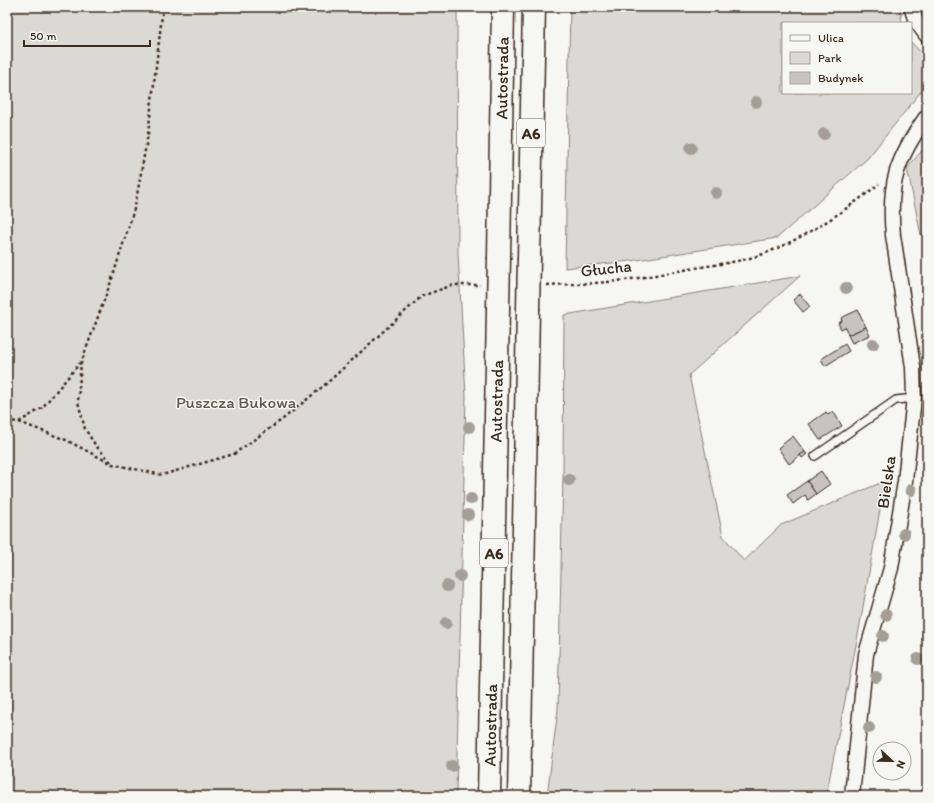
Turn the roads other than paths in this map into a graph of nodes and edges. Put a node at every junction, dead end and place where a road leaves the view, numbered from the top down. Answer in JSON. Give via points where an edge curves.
{"nodes":[{"id":1,"x":504,"y":7,"type":"edge"},
{"id":2,"x":534,"y":7,"type":"edge"},
{"id":3,"x":911,"y":7,"type":"edge"},
{"id":4,"x":927,"y":36,"type":"edge"},
{"id":5,"x":927,"y":116,"type":"edge"},
{"id":6,"x":914,"y":398,"type":"junction"},
{"id":7,"x":815,"y":456,"type":"dead end"},
{"id":8,"x":489,"y":796,"type":"edge"},
{"id":9,"x":519,"y":796,"type":"edge"},
{"id":10,"x":852,"y":796,"type":"edge"}],
"edges":[{"from":1,"to":8,"type":"highway","name":"Autostrada","number":"A6","bridge":true},
{"from":2,"to":9,"type":"highway","name":"Autostrada","number":"A6","bridge":true},
{"from":3,"to":4,"type":"street","via":[[916,21]]},
{"from":5,"to":6,"type":"street","name":"Bielska","via":[[912,138],[897,170],[891,216],[913,367]]},
{"from":6,"to":7,"type":"lane","via":[[896,400]]},
{"from":6,"to":10,"type":"street","name":"Bielska","via":[[905,481],[891,568],[866,654]]}]}
